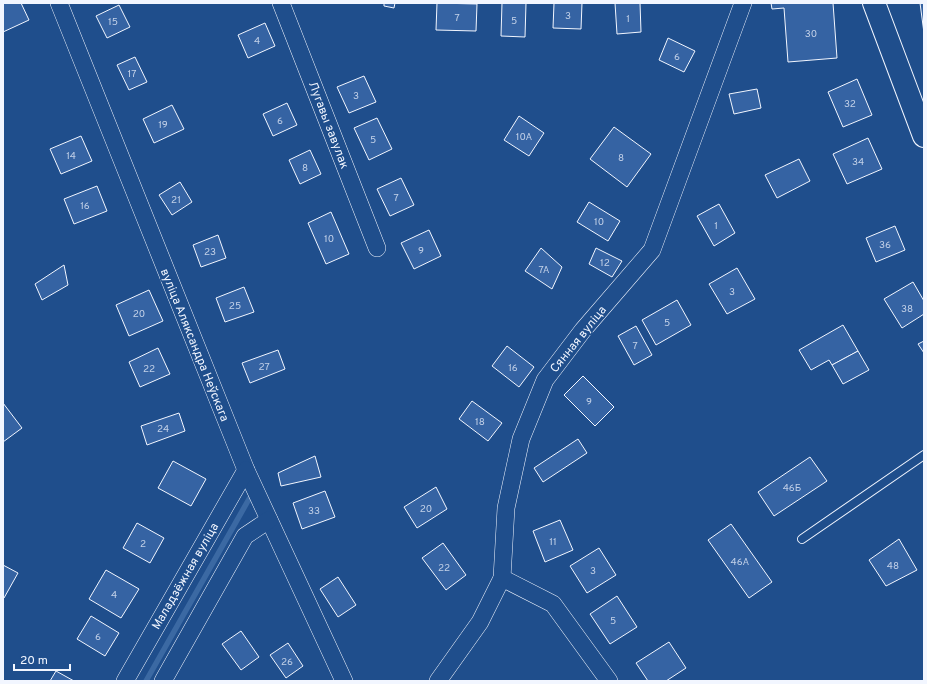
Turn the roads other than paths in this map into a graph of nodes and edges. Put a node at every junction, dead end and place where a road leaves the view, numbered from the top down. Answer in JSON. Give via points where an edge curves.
{"nodes":[{"id":1,"x":59,"y":3,"type":"edge"},
{"id":2,"x":281,"y":3,"type":"edge"},
{"id":3,"x":743,"y":3,"type":"edge"},
{"id":4,"x":874,"y":3,"type":"edge"},
{"id":5,"x":924,"y":136,"type":"edge"},
{"id":6,"x":377,"y":248,"type":"dead end"},
{"id":7,"x":924,"y":455,"type":"edge"},
{"id":8,"x":246,"y":470,"type":"junction"},
{"id":9,"x":269,"y":520,"type":"junction"},
{"id":10,"x":802,"y":539,"type":"dead end"},
{"id":11,"x":502,"y":578,"type":"junction"},
{"id":12,"x":125,"y":681,"type":"edge"},
{"id":13,"x":163,"y":681,"type":"edge"},
{"id":14,"x":344,"y":681,"type":"edge"},
{"id":15,"x":438,"y":681,"type":"edge"},
{"id":16,"x":609,"y":681,"type":"edge"}],
"edges":[{"from":1,"to":8,"type":"street","name":"вуліца Аляксандра Неўскага"},
{"from":2,"to":6,"type":"street","name":"Лугавы завулак"},
{"from":3,"to":11,"type":"street","name":"Сянная вуліца","via":[[652,250],[545,380],[521,439],[506,508]]},
{"from":4,"to":5,"type":"main road"},
{"from":7,"to":10,"type":"lane"},
{"from":8,"to":9,"type":"street","name":"вуліца Аляксандра Неўскага"},
{"from":8,"to":12,"type":"street","name":"Маладзёжная вуліца"},
{"from":9,"to":13,"type":"street","via":[[245,536]]},
{"from":9,"to":14,"type":"street","name":"вуліца Аляксандра Неўскага"},
{"from":11,"to":15,"type":"street","name":"Сянная вуліца","via":[[480,622]]},
{"from":11,"to":16,"type":"street","via":[[553,604]]}]}
